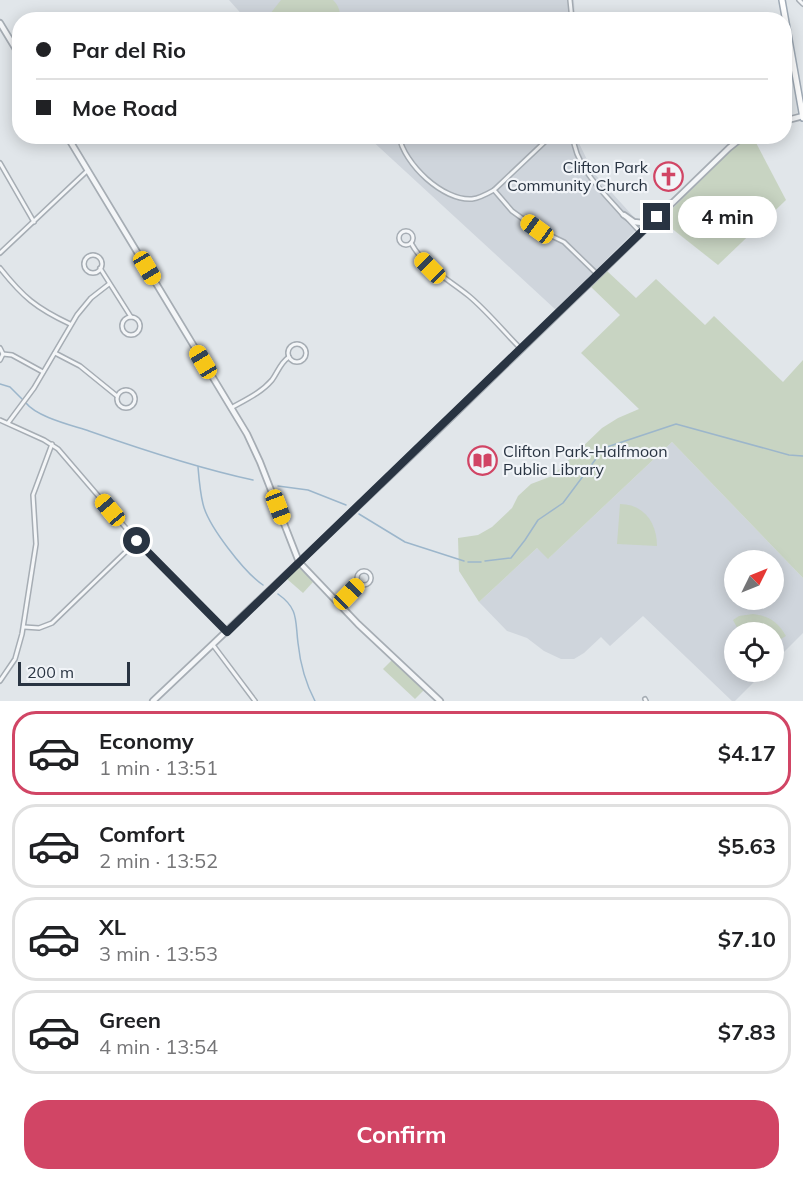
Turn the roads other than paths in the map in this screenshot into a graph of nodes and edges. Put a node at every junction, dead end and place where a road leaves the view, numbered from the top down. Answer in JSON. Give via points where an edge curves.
{"nodes":[{"id":1,"x":799,"y":0,"type":"edge"},
{"id":2,"x":803,"y":4,"type":"edge"},
{"id":3,"x":0,"y":23,"type":"edge"},
{"id":4,"x":12,"y":43,"type":"edge"},
{"id":5,"x":792,"y":55,"type":"edge"},
{"id":6,"x":803,"y":116,"type":"edge"},
{"id":7,"x":72,"y":144,"type":"edge"},
{"id":8,"x":402,"y":144,"type":"edge"},
{"id":9,"x":543,"y":144,"type":"edge"},
{"id":10,"x":575,"y":144,"type":"edge"},
{"id":11,"x":734,"y":144,"type":"edge"},
{"id":12,"x":0,"y":163,"type":"edge"},
{"id":13,"x":87,"y":171,"type":"junction"},
{"id":14,"x":494,"y":190,"type":"junction"},
{"id":15,"x":674,"y":201,"type":"junction"},
{"id":16,"x":624,"y":215,"type":"junction"},
{"id":17,"x":34,"y":222,"type":"junction"},
{"id":18,"x":641,"y":233,"type":"junction"},
{"id":19,"x":411,"y":243,"type":"junction"},
{"id":20,"x":0,"y":253,"type":"edge"},
{"id":21,"x":0,"y":268,"type":"edge"},
{"id":22,"x":100,"y":268,"type":"junction"},
{"id":23,"x":598,"y":275,"type":"junction"},
{"id":24,"x":109,"y":284,"type":"junction"},
{"id":25,"x":131,"y":317,"type":"junction"},
{"id":26,"x":70,"y":324,"type":"junction"},
{"id":27,"x":0,"y":348,"type":"edge"},
{"id":28,"x":522,"y":349,"type":"junction"},
{"id":29,"x":55,"y":353,"type":"junction"},
{"id":30,"x":3,"y":354,"type":"junction"},
{"id":31,"x":289,"y":357,"type":"junction"},
{"id":32,"x":0,"y":360,"type":"edge"},
{"id":33,"x":43,"y":372,"type":"junction"},
{"id":34,"x":117,"y":396,"type":"junction"},
{"id":35,"x":231,"y":408,"type":"junction"},
{"id":36,"x":0,"y":420,"type":"edge"},
{"id":37,"x":8,"y":423,"type":"junction"},
{"id":38,"x":52,"y":444,"type":"junction"},
{"id":39,"x":137,"y":541,"type":"junction"},
{"id":40,"x":299,"y":562,"type":"junction"},
{"id":41,"x":360,"y":583,"type":"junction"},
{"id":42,"x":339,"y":605,"type":"junction"},
{"id":43,"x":23,"y":627,"type":"junction"},
{"id":44,"x":227,"y":632,"type":"junction"},
{"id":45,"x":213,"y":645,"type":"junction"},
{"id":46,"x":0,"y":681,"type":"edge"},
{"id":47,"x":153,"y":701,"type":"edge"},
{"id":48,"x":255,"y":701,"type":"edge"},
{"id":49,"x":440,"y":701,"type":"edge"}],
"edges":[{"from":1,"to":2,"type":"street"},
{"from":3,"to":4,"type":"street"},
{"from":5,"to":6,"type":"main road"},
{"from":7,"to":13,"type":"street"},
{"from":8,"to":14,"type":"street","via":[[419,171],[450,195],[474,199]]},
{"from":9,"to":14,"type":"street"},
{"from":10,"to":16,"type":"street","via":[[582,164]]},
{"from":11,"to":15,"type":"street"},
{"from":12,"to":17,"type":"street"},
{"from":13,"to":17,"type":"street"},
{"from":13,"to":35,"type":"street"},
{"from":14,"to":23,"type":"street","via":[[512,211],[564,242]]},
{"from":15,"to":16,"type":"street","via":[[643,223]]},
{"from":15,"to":18,"type":"street"},
{"from":16,"to":18,"type":"street"},
{"from":17,"to":20,"type":"street"},
{"from":18,"to":23,"type":"street"},
{"from":19,"to":19,"type":"street","via":[[401,243],[401,233],[411,233]]},
{"from":19,"to":28,"type":"street","via":[[430,268],[470,297]]},
{"from":21,"to":26,"type":"street","via":[[31,302]]},
{"from":22,"to":22,"type":"street","via":[[97,257],[85,260],[84,267],[89,272]]},
{"from":22,"to":24,"type":"street"},
{"from":23,"to":28,"type":"street"},
{"from":24,"to":25,"type":"street"},
{"from":24,"to":26,"type":"street","via":[[86,303]]},
{"from":25,"to":25,"type":"street","via":[[125,319],[122,327],[131,336],[140,328]]},
{"from":26,"to":29,"type":"street"},
{"from":27,"to":30,"type":"street"},
{"from":28,"to":40,"type":"street"},
{"from":29,"to":33,"type":"street"},
{"from":29,"to":34,"type":"street","via":[[86,370]]},
{"from":30,"to":32,"type":"street"},
{"from":30,"to":33,"type":"street"},
{"from":31,"to":31,"type":"street","via":[[289,348],[294,344],[305,349],[306,355],[300,362]]},
{"from":31,"to":35,"type":"street","via":[[282,361],[267,385]]},
{"from":33,"to":37,"type":"street"},
{"from":34,"to":34,"type":"street","via":[[128,390],[134,393],[135,400],[124,407]]},
{"from":35,"to":40,"type":"street","via":[[257,455]]},
{"from":36,"to":37,"type":"street"},
{"from":37,"to":38,"type":"street"},
{"from":38,"to":39,"type":"street"},
{"from":38,"to":43,"type":"street","via":[[33,495],[36,544]]},
{"from":39,"to":43,"type":"street","via":[[52,623],[39,628]]},
{"from":39,"to":44,"type":"street"},
{"from":40,"to":42,"type":"street"},
{"from":40,"to":44,"type":"street"},
{"from":41,"to":41,"type":"street","via":[[369,583],[369,573],[359,573]]},
{"from":41,"to":42,"type":"street"},
{"from":42,"to":49,"type":"street"},
{"from":43,"to":46,"type":"street","via":[[15,659]]},
{"from":44,"to":45,"type":"street"},
{"from":45,"to":47,"type":"street"},
{"from":45,"to":48,"type":"street"}]}
